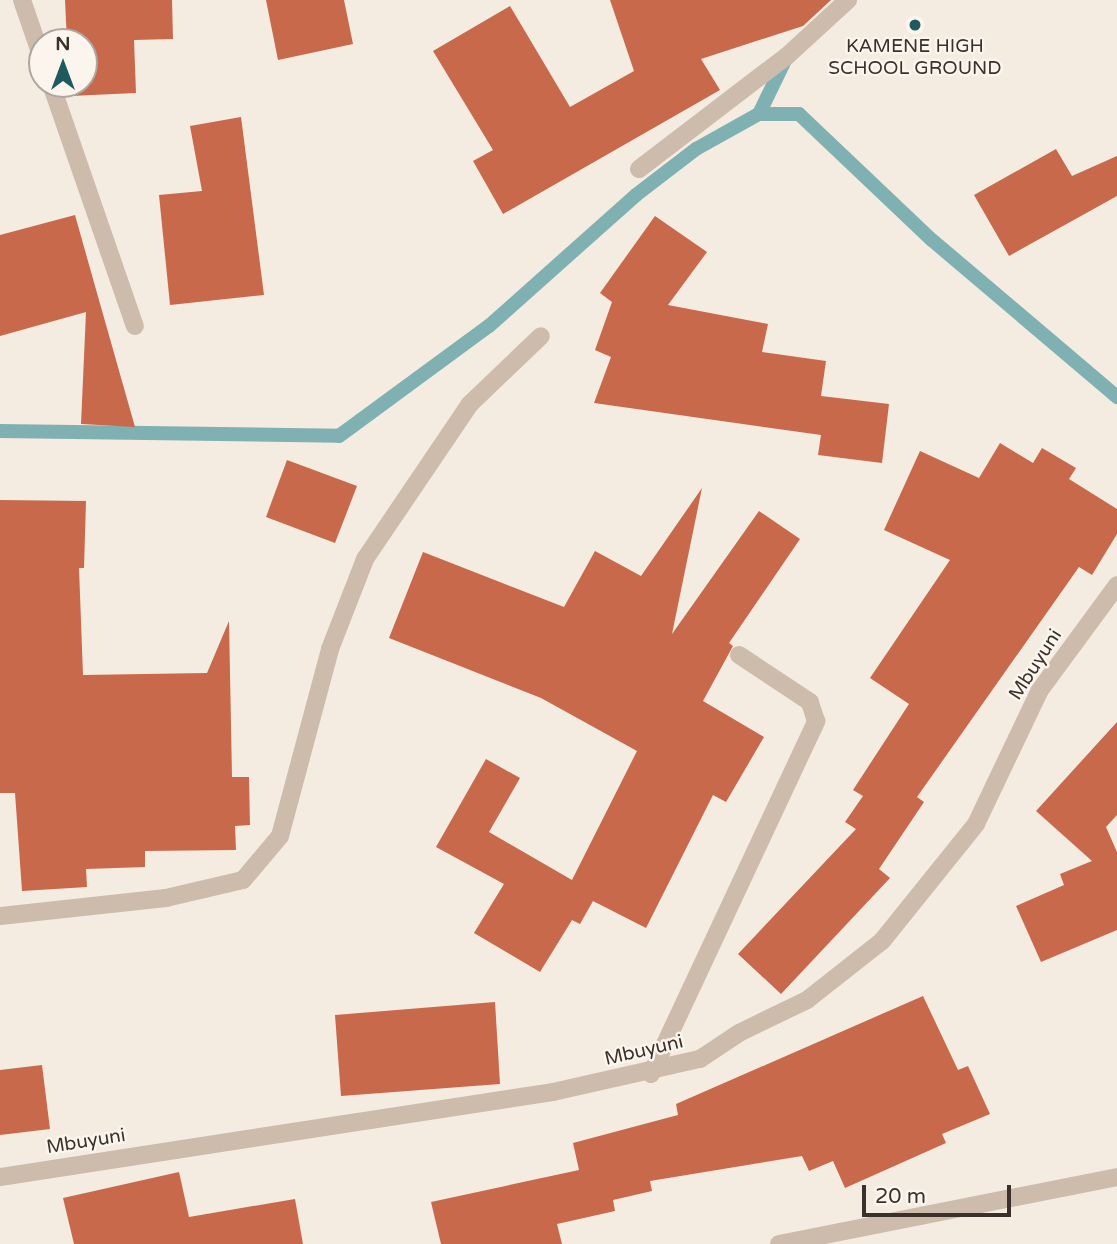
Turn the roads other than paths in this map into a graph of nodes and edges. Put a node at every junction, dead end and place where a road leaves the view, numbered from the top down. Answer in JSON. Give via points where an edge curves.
{"nodes":[{"id":1,"x":22,"y":0,"type":"edge"},
{"id":2,"x":848,"y":0,"type":"edge"},
{"id":3,"x":32,"y":28,"type":"edge"},
{"id":4,"x":56,"y":98,"type":"edge"},
{"id":5,"x":639,"y":169,"type":"dead end"},
{"id":6,"x":135,"y":326,"type":"dead end"},
{"id":7,"x":541,"y":336,"type":"dead end"},
{"id":8,"x":1117,"y":585,"type":"edge"},
{"id":9,"x":739,"y":655,"type":"dead end"},
{"id":10,"x":0,"y":916,"type":"edge"},
{"id":11,"x":651,"y":1074,"type":"junction"},
{"id":12,"x":0,"y":1177,"type":"edge"},
{"id":13,"x":1117,"y":1177,"type":"edge"},
{"id":14,"x":779,"y":1244,"type":"edge"}],
"edges":[{"from":1,"to":3,"type":"street"},
{"from":2,"to":5,"type":"street","via":[[787,56]]},
{"from":4,"to":6,"type":"street"},
{"from":7,"to":10,"type":"street","via":[[470,404],[365,559],[330,649],[280,836],[243,880],[166,898]]},
{"from":8,"to":11,"type":"street","name":"Mbuyuni","via":[[1040,690],[976,824],[882,941],[807,1000],[739,1033],[700,1059]]},
{"from":9,"to":11,"type":"street","via":[[810,702],[816,721]]},
{"from":11,"to":12,"type":"street","name":"Mbuyuni"},
{"from":13,"to":14,"type":"street"}]}
